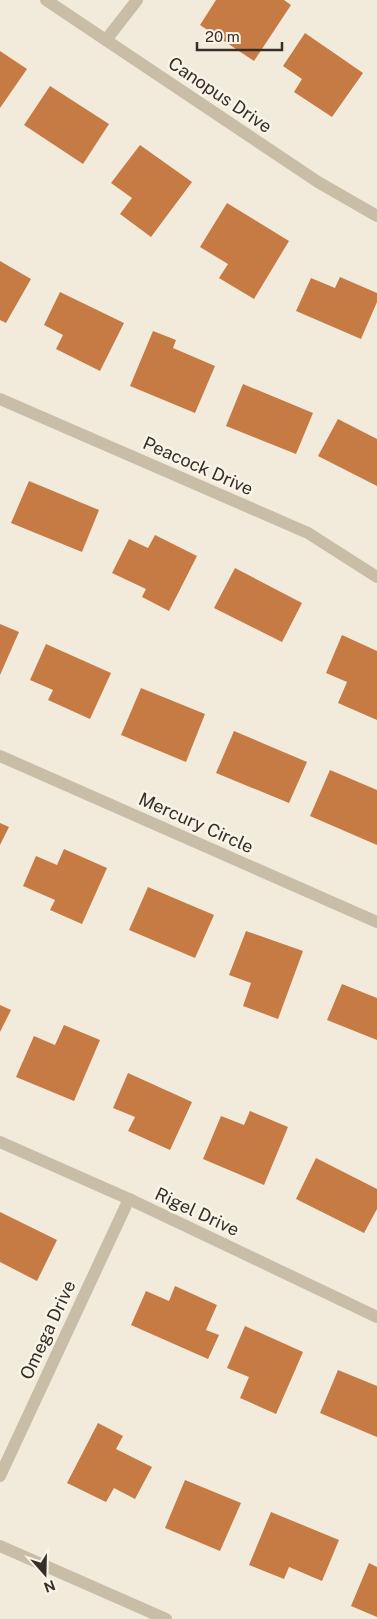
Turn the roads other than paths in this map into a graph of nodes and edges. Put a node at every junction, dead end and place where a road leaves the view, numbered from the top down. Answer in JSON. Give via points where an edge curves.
{"nodes":[{"id":1,"x":46,"y":0,"type":"edge"},
{"id":2,"x":137,"y":0,"type":"edge"},
{"id":3,"x":106,"y":40,"type":"junction"},
{"id":4,"x":377,"y":216,"type":"edge"},
{"id":5,"x":0,"y":399,"type":"edge"},
{"id":6,"x":377,"y":577,"type":"edge"},
{"id":7,"x":0,"y":756,"type":"edge"},
{"id":8,"x":377,"y":922,"type":"edge"},
{"id":9,"x":0,"y":1142,"type":"edge"},
{"id":10,"x":129,"y":1200,"type":"junction"},
{"id":11,"x":377,"y":1317,"type":"edge"},
{"id":12,"x":0,"y":1476,"type":"edge"},
{"id":13,"x":0,"y":1546,"type":"edge"},
{"id":14,"x":166,"y":1619,"type":"edge"}],
"edges":[{"from":1,"to":3,"type":"street","name":"Canopus Drive"},
{"from":2,"to":3,"type":"street"},
{"from":3,"to":4,"type":"street","name":"Canopus Drive","via":[[318,182]]},
{"from":5,"to":6,"type":"street","name":"Peacock Drive","via":[[308,533]]},
{"from":7,"to":8,"type":"street","name":"Mercury Circle"},
{"from":9,"to":10,"type":"street","name":"Rigel Drive"},
{"from":10,"to":11,"type":"street","name":"Rigel Drive"},
{"from":10,"to":12,"type":"street","name":"Omega Drive"},
{"from":13,"to":14,"type":"street"}]}
